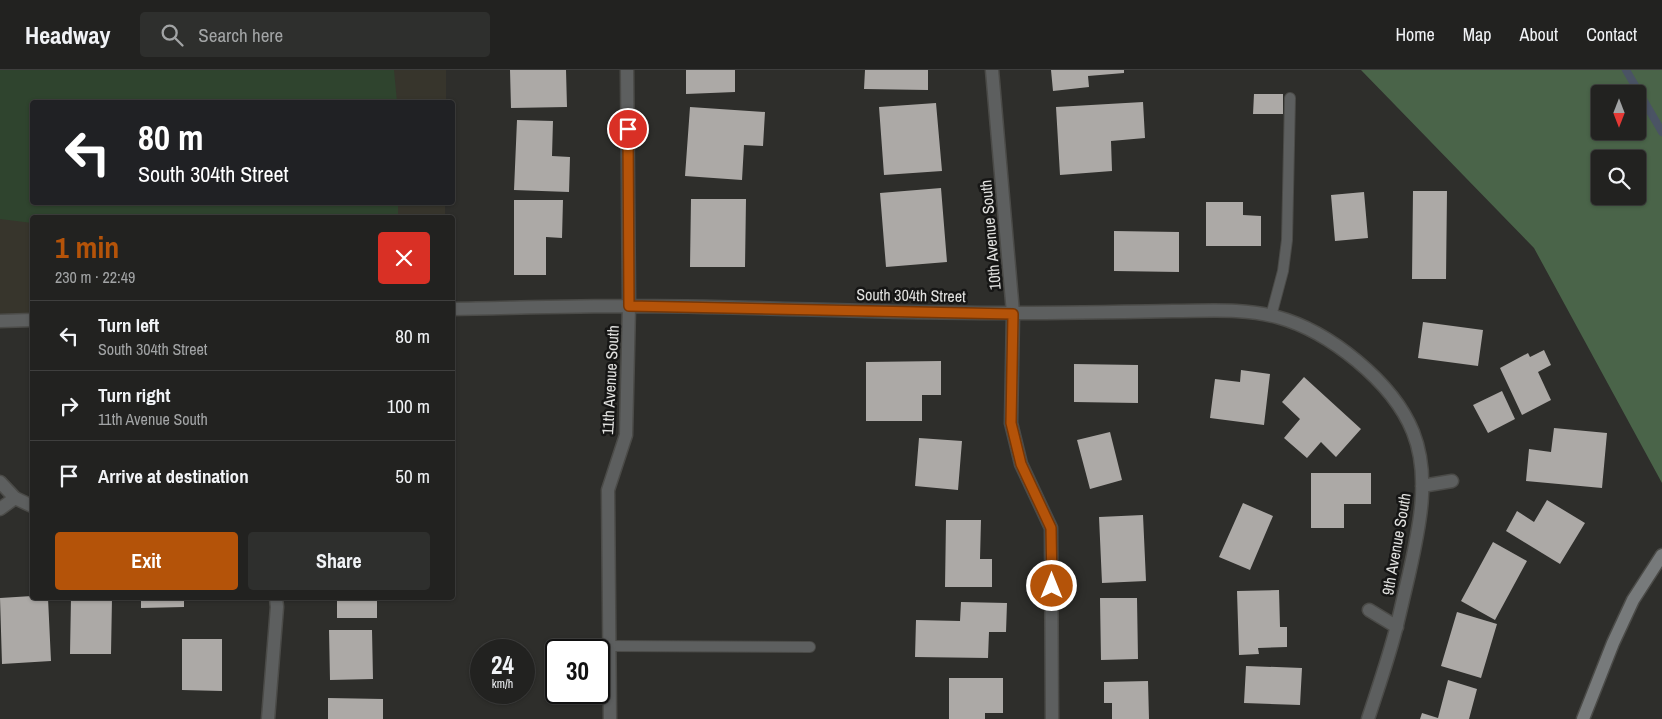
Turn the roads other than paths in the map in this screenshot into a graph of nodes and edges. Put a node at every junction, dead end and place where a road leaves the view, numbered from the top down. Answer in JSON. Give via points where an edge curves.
{"nodes":[{"id":1,"x":627,"y":70,"type":"edge"},
{"id":2,"x":992,"y":70,"type":"edge"},
{"id":3,"x":1290,"y":98,"type":"dead end"},
{"id":4,"x":629,"y":306,"type":"junction"},
{"id":5,"x":455,"y":309,"type":"edge"},
{"id":6,"x":1013,"y":314,"type":"junction"},
{"id":7,"x":1271,"y":316,"type":"junction"},
{"id":8,"x":0,"y":320,"type":"edge"},
{"id":9,"x":30,"y":320,"type":"edge"},
{"id":10,"x":1357,"y":361,"type":"joint"},
{"id":11,"x":0,"y":482,"type":"edge"},
{"id":12,"x":1452,"y":482,"type":"dead end"},
{"id":13,"x":1422,"y":486,"type":"junction"},
{"id":14,"x":15,"y":498,"type":"junction"},
{"id":15,"x":30,"y":505,"type":"edge"},
{"id":16,"x":0,"y":509,"type":"edge"},
{"id":17,"x":1662,"y":555,"type":"edge"},
{"id":18,"x":276,"y":600,"type":"edge"},
{"id":19,"x":1369,"y":610,"type":"dead end"},
{"id":20,"x":1397,"y":627,"type":"junction"},
{"id":21,"x":609,"y":639,"type":"edge"},
{"id":22,"x":610,"y":646,"type":"edge"},
{"id":23,"x":810,"y":647,"type":"dead end"},
{"id":24,"x":610,"y":704,"type":"edge"},
{"id":25,"x":268,"y":719,"type":"edge"},
{"id":26,"x":610,"y":719,"type":"edge"},
{"id":27,"x":1052,"y":719,"type":"edge"},
{"id":28,"x":1368,"y":719,"type":"edge"},
{"id":29,"x":1583,"y":719,"type":"edge"}],
"edges":[{"from":1,"to":4,"type":"street","name":"11th Avenue South"},
{"from":2,"to":6,"type":"street","name":"10th Avenue South"},
{"from":3,"to":7,"type":"lane","via":[[1287,240]]},
{"from":4,"to":5,"type":"street","name":"South 304th Street"},
{"from":4,"to":6,"type":"street","name":"South 304th Street"},
{"from":4,"to":21,"type":"street","name":"11th Avenue South","via":[[626,435],[608,490]]},
{"from":6,"to":7,"type":"street","name":"South 304th Street","via":[[1255,311]]},
{"from":6,"to":27,"type":"street","name":"10th Avenue South","via":[[1011,423],[1021,464],[1051,528]]},
{"from":7,"to":10,"type":"street","name":"South 304th Street","via":[[1310,330]]},
{"from":8,"to":9,"type":"street"},
{"from":10,"to":13,"type":"street","name":"9th Avenue South","via":[[1394,398],[1413,430],[1422,465]]},
{"from":11,"to":14,"type":"street"},
{"from":12,"to":13,"type":"street"},
{"from":13,"to":20,"type":"street","name":"9th Avenue South","via":[[1419,522]]},
{"from":14,"to":15,"type":"street"},
{"from":14,"to":16,"type":"street"},
{"from":17,"to":29,"type":"main road","via":[[1633,600]]},
{"from":18,"to":25,"type":"street"},
{"from":19,"to":20,"type":"street"},
{"from":20,"to":28,"type":"street","name":"9th Avenue South"},
{"from":22,"to":23,"type":"lane"},
{"from":24,"to":26,"type":"street","name":"11th Avenue South"}]}
